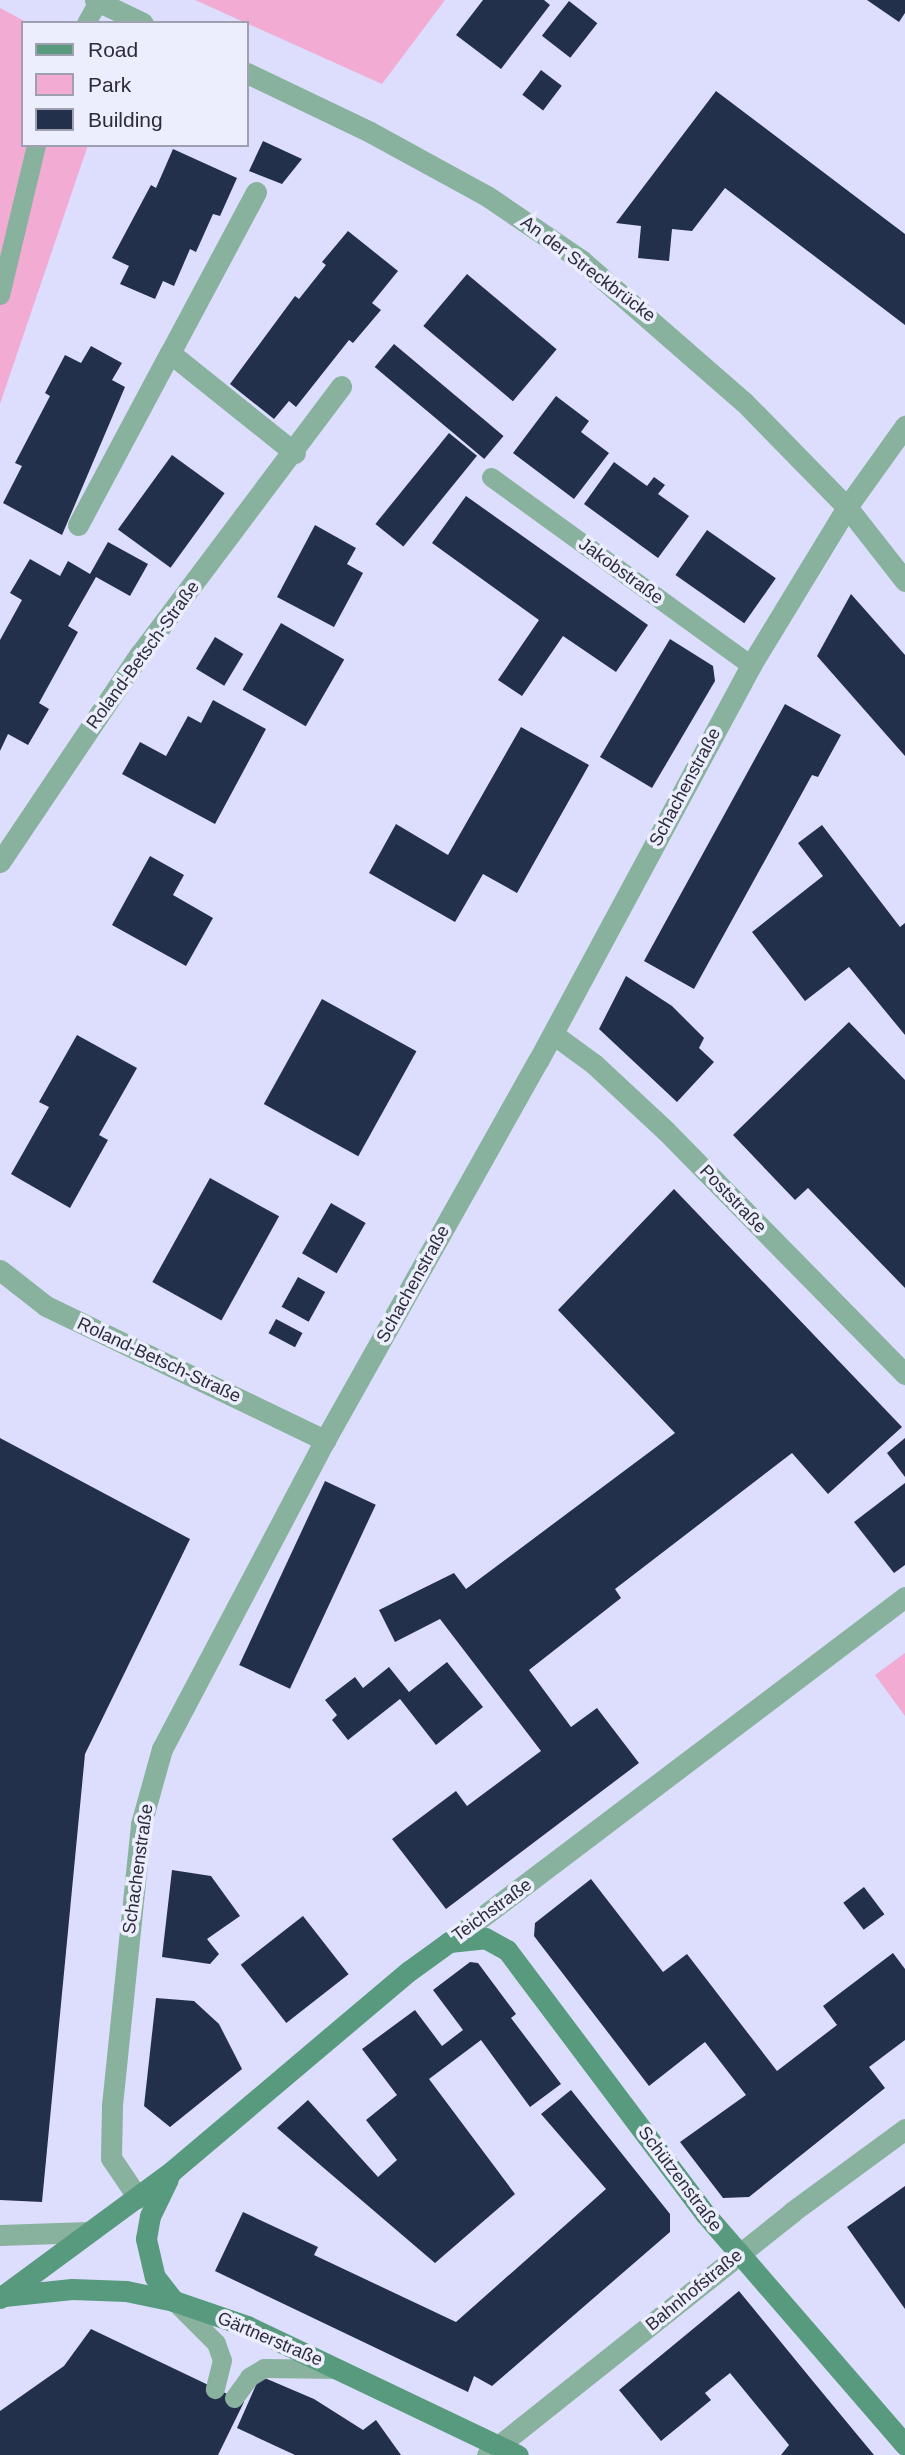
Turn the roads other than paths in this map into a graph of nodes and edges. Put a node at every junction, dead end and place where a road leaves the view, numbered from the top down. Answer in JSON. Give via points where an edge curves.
{"nodes":[{"id":1,"x":97,"y":0,"type":"edge"},
{"id":2,"x":87,"y":21,"type":"edge"},
{"id":3,"x":139,"y":21,"type":"edge"},
{"id":4,"x":248,"y":73,"type":"edge"},
{"id":5,"x":36,"y":147,"type":"edge"},
{"id":6,"x":256,"y":192,"type":"dead end"},
{"id":7,"x":0,"y":295,"type":"edge"},
{"id":8,"x":170,"y":353,"type":"junction"},
{"id":9,"x":341,"y":386,"type":"dead end"},
{"id":10,"x":905,"y":426,"type":"edge"},
{"id":11,"x":295,"y":453,"type":"junction"},
{"id":12,"x":491,"y":477,"type":"dead end"},
{"id":13,"x":847,"y":507,"type":"junction"},
{"id":14,"x":78,"y":525,"type":"dead end"},
{"id":15,"x":905,"y":581,"type":"edge"},
{"id":16,"x":751,"y":665,"type":"junction"},
{"id":17,"x":0,"y":862,"type":"edge"},
{"id":18,"x":553,"y":1034,"type":"junction"},
{"id":19,"x":0,"y":1270,"type":"edge"},
{"id":20,"x":905,"y":1374,"type":"edge"},
{"id":21,"x":325,"y":1440,"type":"junction"},
{"id":22,"x":905,"y":1597,"type":"edge"},
{"id":23,"x":449,"y":1942,"type":"junction"},
{"id":24,"x":905,"y":2129,"type":"edge"},
{"id":25,"x":172,"y":2171,"type":"junction"},
{"id":26,"x":138,"y":2198,"type":"junction"},
{"id":27,"x":88,"y":2232,"type":"junction"},
{"id":28,"x":0,"y":2235,"type":"edge"},
{"id":29,"x":738,"y":2255,"type":"junction"},
{"id":30,"x":2,"y":2297,"type":"edge"},
{"id":31,"x":174,"y":2301,"type":"junction"},
{"id":32,"x":339,"y":2370,"type":"junction"},
{"id":33,"x":215,"y":2389,"type":"dead end"},
{"id":34,"x":234,"y":2398,"type":"dead end"},
{"id":35,"x":905,"y":2445,"type":"edge"},
{"id":36,"x":502,"y":2452,"type":"edge"}],
"edges":[{"from":1,"to":2,"type":"lane"},
{"from":1,"to":3,"type":"street","bridge":true},
{"from":4,"to":13,"type":"street","name":"An der Streckbrücke","via":[[370,132],[508,209],[612,284],[704,363]]},
{"from":5,"to":7,"type":"lane"},
{"from":6,"to":8,"type":"street"},
{"from":8,"to":11,"type":"street"},
{"from":8,"to":14,"type":"street"},
{"from":9,"to":11,"type":"street","name":"Roland-Betsch-Straße"},
{"from":10,"to":13,"type":"street","name":"Schachenstraße"},
{"from":11,"to":17,"type":"street","name":"Roland-Betsch-Straße","via":[[140,654]]},
{"from":12,"to":16,"type":"lane","name":"Jakobstraße"},
{"from":13,"to":15,"type":"street","name":"An der Streckbrücke"},
{"from":13,"to":16,"type":"street","name":"Schachenstraße"},
{"from":16,"to":18,"type":"street","name":"Schachenstraße"},
{"from":18,"to":20,"type":"street","name":"Poststraße","via":[[594,1064],[666,1131]]},
{"from":18,"to":21,"type":"street","name":"Schachenstraße"},
{"from":19,"to":21,"type":"street","name":"Roland-Betsch-Straße","via":[[46,1306]]},
{"from":21,"to":26,"type":"street","name":"Schachenstraße","via":[[178,1713],[149,1787],[134,1875],[112,2105],[111,2158]]},
{"from":22,"to":23,"type":"street","name":"Teichstraße"},
{"from":23,"to":25,"type":"main road","name":"Teichstraße","via":[[222,2124]]},
{"from":23,"to":29,"type":"main road","name":"Schützenstraße","via":[[485,1938],[507,1951]]},
{"from":24,"to":29,"type":"street","name":"Bahnhofstraße"},
{"from":25,"to":26,"type":"main road","name":"Teichstraße"},
{"from":25,"to":31,"type":"main road","via":[[150,2216],[146,2239],[155,2277]]},
{"from":26,"to":27,"type":"main road","name":"Teichstraße"},
{"from":27,"to":28,"type":"street"},
{"from":27,"to":30,"type":"main road","name":"Teichstraße"},
{"from":29,"to":35,"type":"main road","name":"Schützenstraße"},
{"from":29,"to":36,"type":"street","name":"Bahnhofstraße"},
{"from":30,"to":31,"type":"main road","name":"Gärtnerstraße","via":[[72,2289],[126,2291]]},
{"from":31,"to":32,"type":"main road","name":"Gärtnerstraße","via":[[247,2326]]},
{"from":31,"to":33,"type":"lane","via":[[215,2343],[222,2360]]},
{"from":32,"to":34,"type":"lane","via":[[264,2368],[249,2377]]},
{"from":32,"to":36,"type":"main road","name":"Gärtnerstraße"}]}
